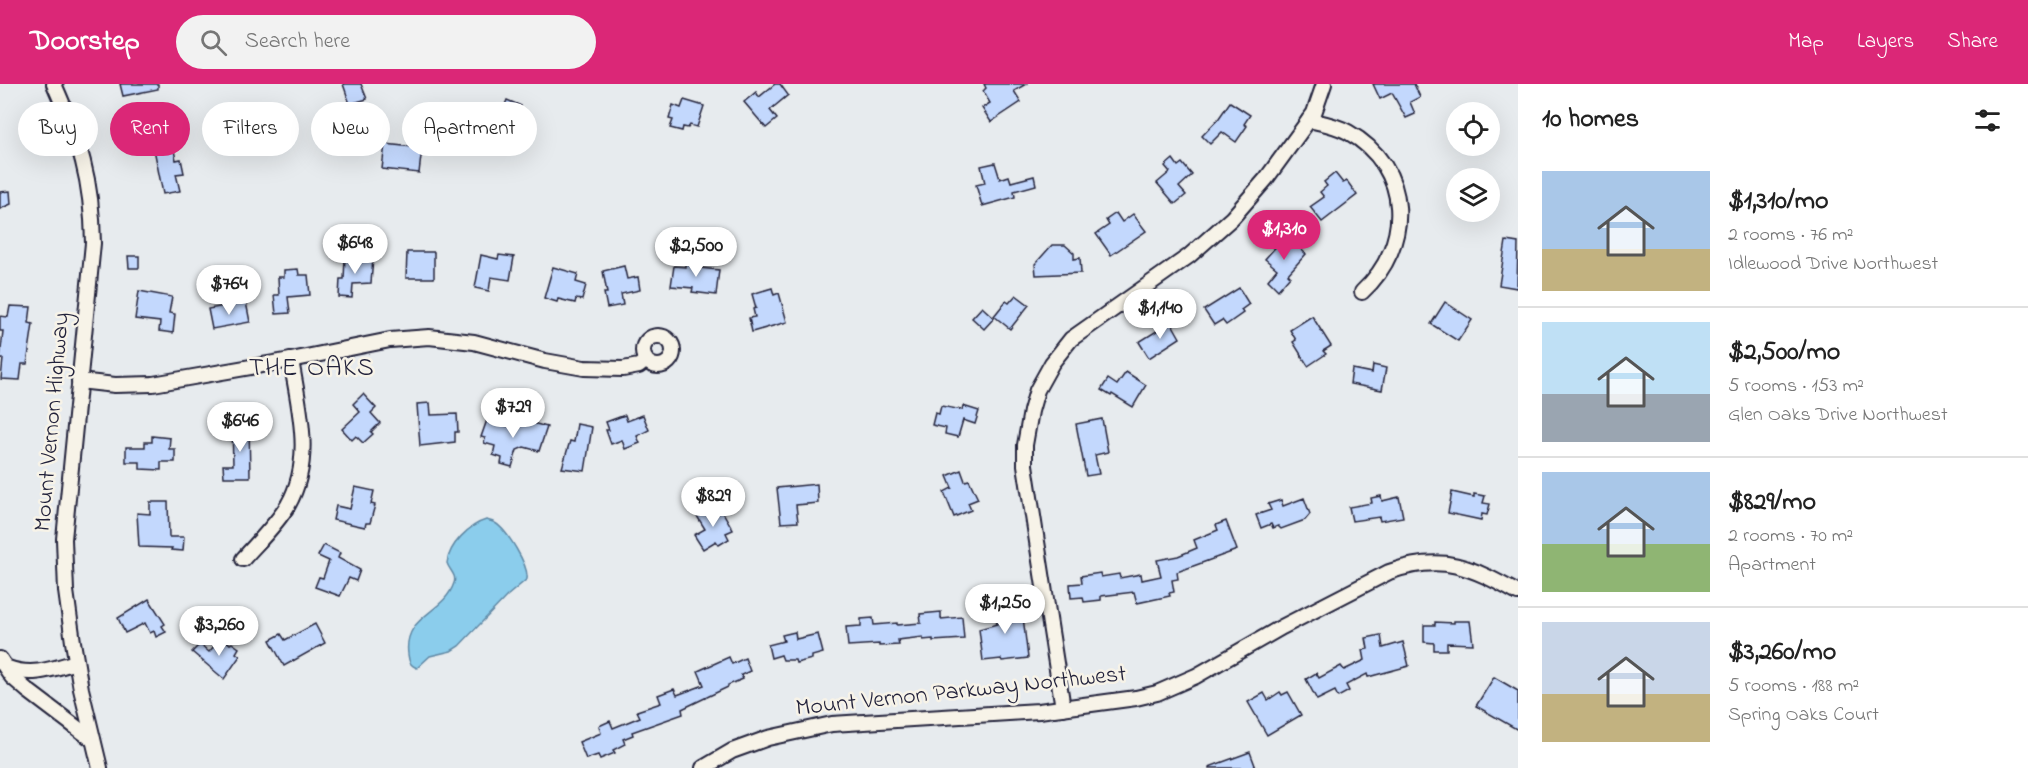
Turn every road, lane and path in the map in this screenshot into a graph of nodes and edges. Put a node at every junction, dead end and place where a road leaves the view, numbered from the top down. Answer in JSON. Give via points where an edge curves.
{"nodes":[{"id":1,"x":54,"y":84,"type":"edge"},
{"id":2,"x":1324,"y":84,"type":"edge"},
{"id":3,"x":1309,"y":120,"type":"junction"},
{"id":4,"x":1362,"y":292,"type":"dead end"},
{"id":5,"x":291,"y":360,"type":"junction"},
{"id":6,"x":646,"y":360,"type":"dead end"},
{"id":7,"x":79,"y":381,"type":"junction"},
{"id":8,"x":243,"y":559,"type":"dead end"},
{"id":9,"x":1518,"y":593,"type":"edge"},
{"id":10,"x":76,"y":662,"type":"junction"},
{"id":11,"x":4,"y":663,"type":"edge"},
{"id":12,"x":1063,"y":708,"type":"junction"},
{"id":13,"x":93,"y":740,"type":"junction"},
{"id":14,"x":100,"y":768,"type":"edge"},
{"id":15,"x":703,"y":768,"type":"edge"}],
"edges":[{"from":1,"to":7,"type":"street","name":"Mount Vernon Highway","via":[[83,158],[92,214],[93,243]]},
{"from":2,"to":3,"type":"street"},
{"from":3,"to":4,"type":"street","via":[[1335,126],[1361,140],[1382,162],[1395,188],[1399,214],[1395,244],[1381,271]]},
{"from":3,"to":12,"type":"street","via":[[1232,218],[1189,256],[1071,339],[1037,390],[1027,425],[1025,465]]},
{"from":5,"to":6,"type":"street","via":[[390,340],[429,337],[474,342],[584,368],[623,369],[639,366]]},
{"from":5,"to":7,"type":"street","via":[[153,384]]},
{"from":5,"to":8,"type":"street","via":[[303,435],[302,468],[287,506]]},
{"from":7,"to":10,"type":"street","name":"Mount Vernon Highway","via":[[64,539],[66,591]]},
{"from":9,"to":12,"type":"street","name":"Mount Vernon Parkway Northwest","via":[[1464,567],[1437,563],[1403,567],[1175,686],[1136,698]]},
{"from":10,"to":11,"type":"street","via":[[30,674]]},
{"from":10,"to":13,"type":"street","name":"Mount Vernon Highway"},
{"from":11,"to":13,"type":"street","via":[[27,690]]},
{"from":12,"to":15,"type":"street","name":"Mount Vernon Parkway Northwest","via":[[832,724],[768,738],[732,751]]},
{"from":13,"to":14,"type":"street","name":"Mount Vernon Highway"}]}
